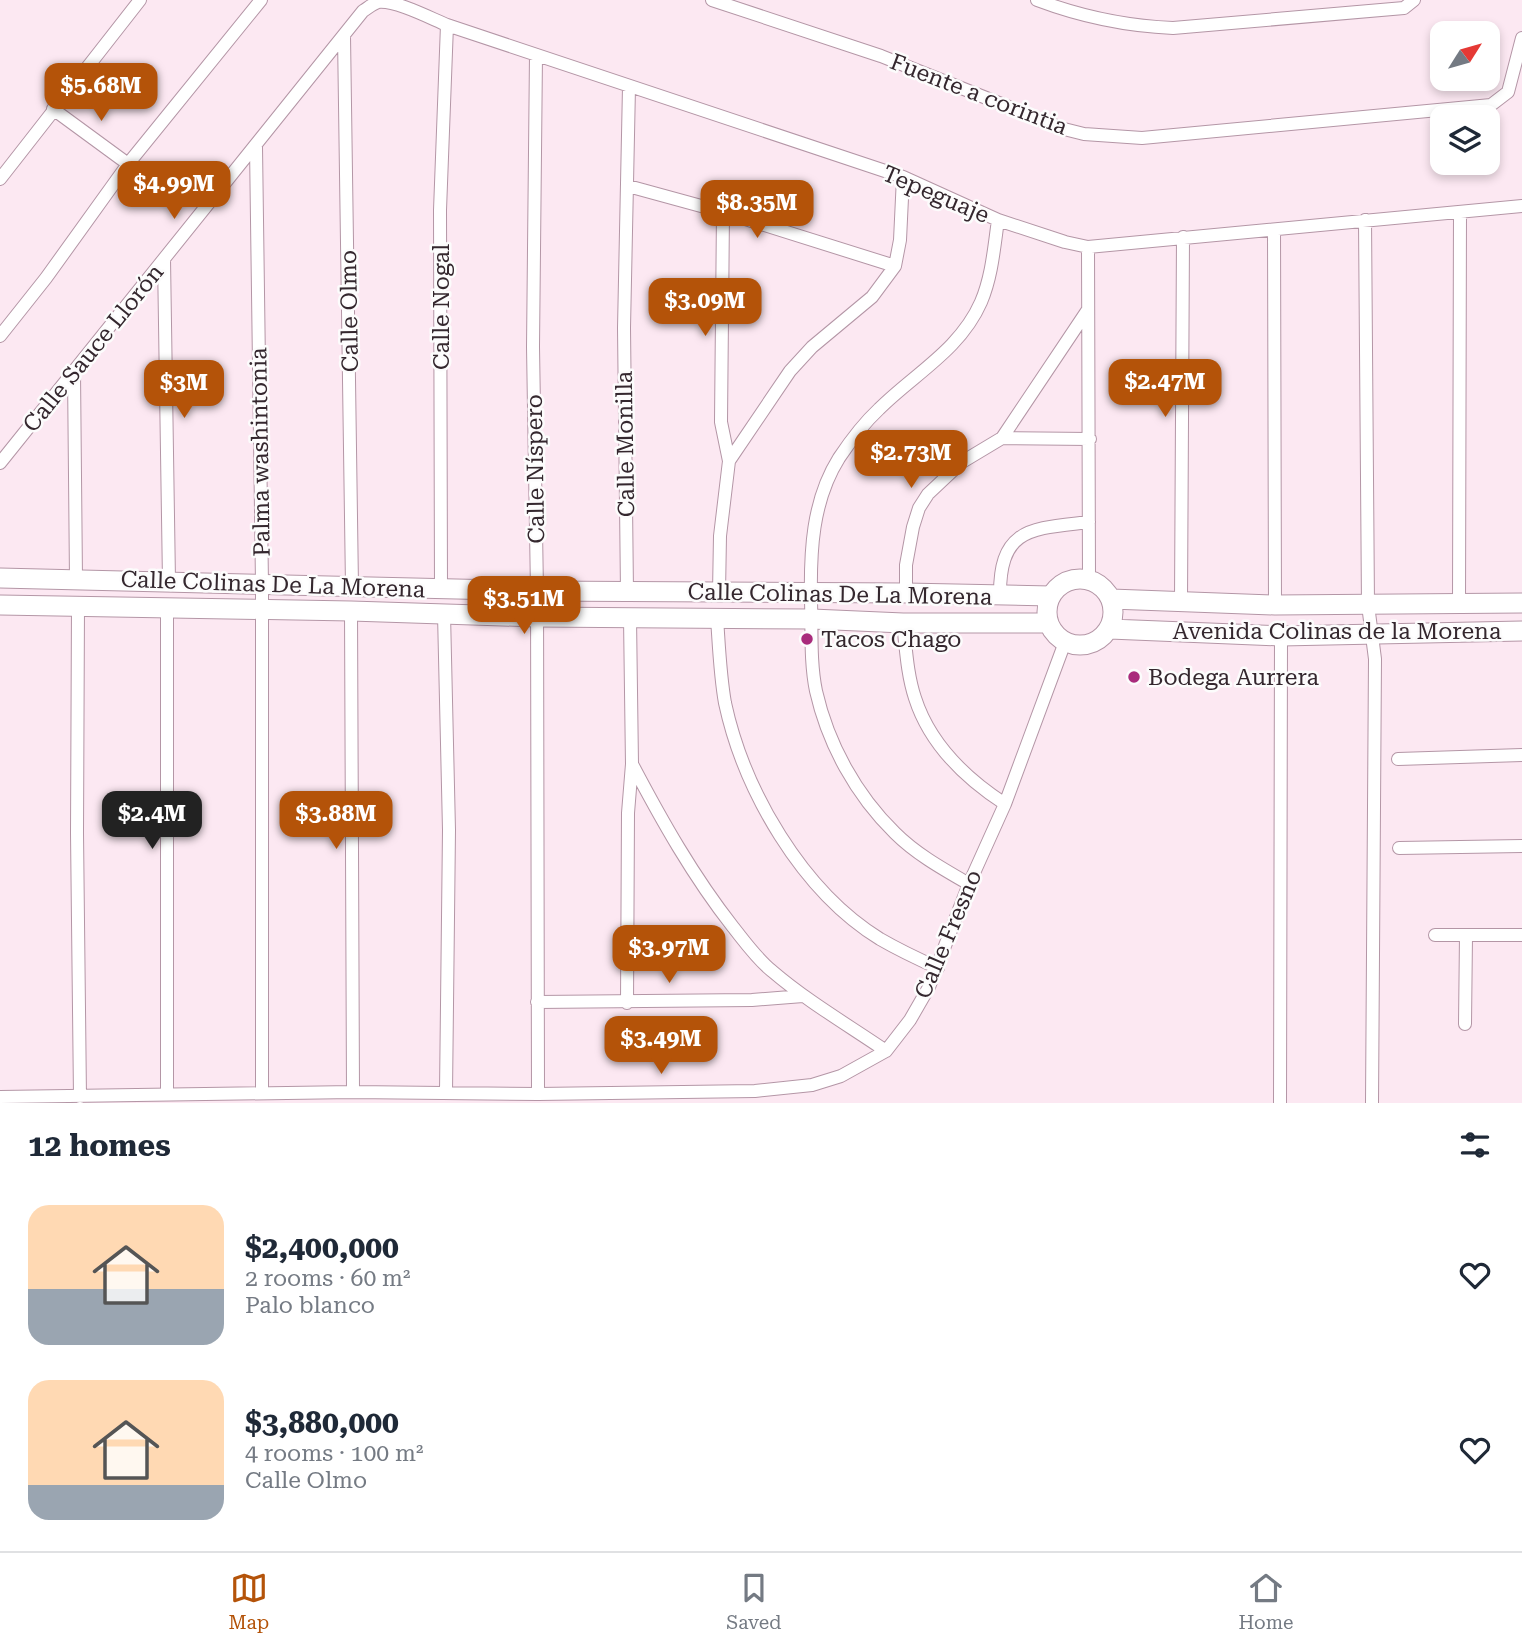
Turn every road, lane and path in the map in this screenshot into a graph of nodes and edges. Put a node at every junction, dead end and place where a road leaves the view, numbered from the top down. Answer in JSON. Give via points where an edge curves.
{"nodes":[{"id":1,"x":140,"y":0,"type":"edge"},
{"id":2,"x":261,"y":0,"type":"edge"},
{"id":3,"x":712,"y":0,"type":"edge"},
{"id":4,"x":1037,"y":0,"type":"edge"},
{"id":5,"x":1415,"y":0,"type":"edge"},
{"id":6,"x":372,"y":5,"type":"joint"},
{"id":7,"x":447,"y":25,"type":"junction"},
{"id":8,"x":345,"y":36,"type":"junction"},
{"id":9,"x":1522,"y":38,"type":"edge"},
{"id":10,"x":536,"y":55,"type":"junction"},
{"id":11,"x":629,"y":86,"type":"junction"},
{"id":12,"x":53,"y":109,"type":"junction"},
{"id":13,"x":256,"y":147,"type":"junction"},
{"id":14,"x":128,"y":164,"type":"junction"},
{"id":15,"x":903,"y":177,"type":"junction"},
{"id":16,"x":0,"y":179,"type":"edge"},
{"id":17,"x":628,"y":186,"type":"junction"},
{"id":18,"x":1522,"y":206,"type":"edge"},
{"id":19,"x":723,"y":212,"type":"junction"},
{"id":20,"x":1460,"y":212,"type":"junction"},
{"id":21,"x":998,"y":219,"type":"junction"},
{"id":22,"x":1365,"y":220,"type":"junction"},
{"id":23,"x":1274,"y":230,"type":"junction"},
{"id":24,"x":1183,"y":237,"type":"junction"},
{"id":25,"x":1088,"y":247,"type":"junction"},
{"id":26,"x":164,"y":259,"type":"junction"},
{"id":27,"x":895,"y":266,"type":"junction"},
{"id":28,"x":1087,"y":311,"type":"junction"},
{"id":29,"x":0,"y":336,"type":"edge"},
{"id":30,"x":74,"y":373,"type":"junction"},
{"id":31,"x":1002,"y":438,"type":"junction"},
{"id":32,"x":1090,"y":439,"type":"junction"},
{"id":33,"x":729,"y":461,"type":"junction"},
{"id":34,"x":0,"y":463,"type":"edge"},
{"id":35,"x":1089,"y":522,"type":"junction"},
{"id":36,"x":0,"y":578,"type":"edge"},
{"id":37,"x":76,"y":579,"type":"junction"},
{"id":38,"x":1088,"y":580,"type":"junction"},
{"id":39,"x":169,"y":581,"type":"junction"},
{"id":40,"x":262,"y":584,"type":"junction"},
{"id":41,"x":352,"y":586,"type":"junction"},
{"id":42,"x":441,"y":589,"type":"junction"},
{"id":43,"x":537,"y":592,"type":"junction"},
{"id":44,"x":627,"y":592,"type":"junction"},
{"id":45,"x":719,"y":592,"type":"junction"},
{"id":46,"x":906,"y":593,"type":"junction"},
{"id":47,"x":811,"y":594,"type":"junction"},
{"id":48,"x":1051,"y":596,"type":"junction"},
{"id":49,"x":1000,"y":597,"type":"junction"},
{"id":50,"x":1111,"y":599,"type":"junction"},
{"id":51,"x":1181,"y":601,"type":"junction"},
{"id":52,"x":1522,"y":603,"type":"edge"},
{"id":53,"x":1459,"y":604,"type":"junction"},
{"id":54,"x":0,"y":605,"type":"edge"},
{"id":55,"x":1275,"y":605,"type":"junction"},
{"id":56,"x":1368,"y":605,"type":"junction"},
{"id":57,"x":78,"y":606,"type":"junction"},
{"id":58,"x":167,"y":607,"type":"junction"},
{"id":59,"x":261,"y":609,"type":"junction"},
{"id":60,"x":351,"y":611,"type":"junction"},
{"id":61,"x":444,"y":614,"type":"junction"},
{"id":62,"x":537,"y":617,"type":"junction"},
{"id":63,"x":630,"y":618,"type":"junction"},
{"id":64,"x":717,"y":618,"type":"junction"},
{"id":65,"x":812,"y":619,"type":"junction"},
{"id":66,"x":903,"y":623,"type":"junction"},
{"id":67,"x":1048,"y":623,"type":"junction"},
{"id":68,"x":1110,"y":629,"type":"junction"},
{"id":69,"x":1522,"y":631,"type":"edge"},
{"id":70,"x":1371,"y":634,"type":"junction"},
{"id":71,"x":1281,"y":636,"type":"junction"},
{"id":72,"x":1065,"y":642,"type":"junction"},
{"id":73,"x":1522,"y":755,"type":"edge"},
{"id":74,"x":1398,"y":760,"type":"dead end"},
{"id":75,"x":632,"y":764,"type":"junction"},
{"id":76,"x":1005,"y":804,"type":"junction"},
{"id":77,"x":1522,"y":846,"type":"edge"},
{"id":78,"x":1399,"y":848,"type":"dead end"},
{"id":79,"x":969,"y":884,"type":"junction"},
{"id":80,"x":1435,"y":935,"type":"dead end"},
{"id":81,"x":1522,"y":935,"type":"edge"},
{"id":82,"x":1466,"y":936,"type":"junction"},
{"id":83,"x":937,"y":968,"type":"junction"},
{"id":84,"x":803,"y":996,"type":"junction"},
{"id":85,"x":537,"y":1002,"type":"junction"},
{"id":86,"x":627,"y":1003,"type":"junction"},
{"id":87,"x":1465,"y":1024,"type":"dead end"},
{"id":88,"x":886,"y":1051,"type":"junction"},
{"id":89,"x":353,"y":1092,"type":"junction"},
{"id":90,"x":446,"y":1092,"type":"junction"},
{"id":91,"x":262,"y":1093,"type":"junction"},
{"id":92,"x":167,"y":1094,"type":"junction"},
{"id":93,"x":538,"y":1094,"type":"junction"},
{"id":94,"x":0,"y":1097,"type":"edge"},
{"id":95,"x":80,"y":1097,"type":"junction"},
{"id":96,"x":1280,"y":1103,"type":"edge"},
{"id":97,"x":1373,"y":1103,"type":"edge"}],
"edges":[{"from":1,"to":12,"type":"street"},
{"from":2,"to":14,"type":"street"},
{"from":3,"to":9,"type":"street","name":"Fuente a corintia","via":[[881,56],[1064,129],[1142,138],[1480,108],[1502,99],[1511,83]]},
{"from":4,"to":5,"type":"street","via":[[1108,23],[1174,28],[1404,8]]},
{"from":6,"to":7,"type":"street","name":"Tepeguaje","via":[[389,2]]},
{"from":6,"to":8,"type":"street","name":"Calle Sauce Llorón"},
{"from":7,"to":10,"type":"street","name":"Tepeguaje"},
{"from":7,"to":42,"type":"street","name":"Calle Nogal","via":[[440,210]]},
{"from":8,"to":13,"type":"street","name":"Calle Sauce Llorón"},
{"from":8,"to":41,"type":"street","name":"Calle Olmo"},
{"from":10,"to":11,"type":"street","name":"Tepeguaje"},
{"from":10,"to":43,"type":"street","name":"Calle Níspero","via":[[533,347]]},
{"from":11,"to":15,"type":"street","name":"Tepeguaje"},
{"from":11,"to":17,"type":"street","name":"Calle Monilla"},
{"from":12,"to":14,"type":"street"},
{"from":12,"to":16,"type":"street"},
{"from":13,"to":26,"type":"street","name":"Calle Sauce Llorón"},
{"from":13,"to":40,"type":"street","name":"Palma washintonia"},
{"from":14,"to":29,"type":"street"},
{"from":15,"to":21,"type":"street","name":"Tepeguaje"},
{"from":15,"to":27,"type":"street"},
{"from":17,"to":19,"type":"street"},
{"from":17,"to":44,"type":"street","name":"Calle Monilla","via":[[624,328]]},
{"from":18,"to":20,"type":"street","name":"Tepeguaje"},
{"from":19,"to":27,"type":"street"},
{"from":19,"to":33,"type":"street","via":[[721,422]]},
{"from":20,"to":22,"type":"street","name":"Tepeguaje"},
{"from":20,"to":53,"type":"street"},
{"from":21,"to":25,"type":"street","name":"Tepeguaje"},
{"from":21,"to":47,"type":"street","via":[[990,274],[980,304],[963,332],[880,408],[838,460],[813,530]]},
{"from":22,"to":23,"type":"street","name":"Tepeguaje"},
{"from":22,"to":56,"type":"street"},
{"from":23,"to":24,"type":"street","name":"Tepeguaje"},
{"from":23,"to":55,"type":"street"},
{"from":24,"to":25,"type":"street","name":"Tepeguaje"},
{"from":24,"to":51,"type":"street"},
{"from":25,"to":28,"type":"street"},
{"from":26,"to":30,"type":"street","name":"Calle Sauce Llorón"},
{"from":26,"to":39,"type":"street"},
{"from":27,"to":33,"type":"street","via":[[872,297],[790,371]]},
{"from":28,"to":31,"type":"street"},
{"from":28,"to":32,"type":"street"},
{"from":30,"to":34,"type":"street","name":"Calle Sauce Llorón"},
{"from":30,"to":37,"type":"street"},
{"from":31,"to":32,"type":"street"},
{"from":31,"to":46,"type":"street","via":[[962,462],[919,508],[906,565]]},
{"from":32,"to":35,"type":"street"},
{"from":33,"to":45,"type":"street"},
{"from":35,"to":38,"type":"street"},
{"from":35,"to":49,"type":"street","via":[[1040,528],[1014,543],[999,571]]},
{"from":36,"to":37,"type":"street","name":"Calle Colinas De La Morena"},
{"from":37,"to":39,"type":"street","name":"Calle Colinas De La Morena"},
{"from":38,"to":48,"type":"street","via":[[1063,583]]},
{"from":38,"to":50,"type":"street"},
{"from":39,"to":40,"type":"street","name":"Calle Colinas De La Morena"},
{"from":40,"to":41,"type":"street","name":"Calle Colinas De La Morena"},
{"from":40,"to":59,"type":"street","name":"Palma washintonia"},
{"from":41,"to":42,"type":"street","name":"Calle Colinas De La Morena"},
{"from":42,"to":43,"type":"street","name":"Calle Colinas De La Morena"},
{"from":43,"to":44,"type":"street","name":"Calle Colinas De La Morena"},
{"from":43,"to":62,"type":"street","name":"Calle Níspero"},
{"from":44,"to":45,"type":"street","name":"Calle Colinas De La Morena"},
{"from":45,"to":47,"type":"street","name":"Calle Colinas De La Morena"},
{"from":46,"to":47,"type":"street","name":"Calle Colinas De La Morena"},
{"from":46,"to":49,"type":"street","name":"Calle Colinas De La Morena"},
{"from":47,"to":65,"type":"street"},
{"from":48,"to":49,"type":"street","name":"Calle Colinas De La Morena"},
{"from":48,"to":67,"type":"street"},
{"from":50,"to":51,"type":"street","name":"Avenida Colinas de la Morena"},
{"from":50,"to":68,"type":"street"},
{"from":51,"to":55,"type":"street","name":"Avenida Colinas de la Morena"},
{"from":52,"to":53,"type":"street","name":"Avenida Colinas de la Morena"},
{"from":53,"to":56,"type":"street","name":"Avenida Colinas de la Morena"},
{"from":54,"to":57,"type":"street","name":"Calle Colinas De La Morena"},
{"from":55,"to":56,"type":"street","name":"Avenida Colinas de la Morena"},
{"from":56,"to":70,"type":"street"},
{"from":57,"to":58,"type":"street","name":"Calle Colinas De La Morena"},
{"from":57,"to":95,"type":"street"},
{"from":58,"to":59,"type":"street","name":"Calle Colinas De La Morena"},
{"from":58,"to":92,"type":"street"},
{"from":59,"to":60,"type":"street","name":"Calle Colinas De La Morena"},
{"from":59,"to":91,"type":"street","name":"Palma washintonia"},
{"from":60,"to":61,"type":"street","name":"Calle Colinas De La Morena"},
{"from":60,"to":89,"type":"street"},
{"from":61,"to":62,"type":"street","name":"Calle Colinas De La Morena"},
{"from":61,"to":90,"type":"street","via":[[449,830]]},
{"from":62,"to":63,"type":"street","name":"Calle Colinas De La Morena"},
{"from":62,"to":85,"type":"street","name":"Calle Níspero"},
{"from":63,"to":64,"type":"street","name":"Calle Colinas De La Morena"},
{"from":63,"to":75,"type":"street"},
{"from":64,"to":65,"type":"street","name":"Calle Colinas De La Morena"},
{"from":64,"to":83,"type":"street","via":[[725,702],[751,783],[770,821],[824,891],[854,919],[879,938]]},
{"from":65,"to":66,"type":"street","name":"Calle Colinas De La Morena"},
{"from":65,"to":79,"type":"street","via":[[816,690],[835,749],[852,779],[895,834]]},
{"from":66,"to":67,"type":"street","name":"Calle Colinas De La Morena"},
{"from":66,"to":76,"type":"street","via":[[912,685],[927,726],[964,775]]},
{"from":67,"to":72,"type":"street"},
{"from":68,"to":71,"type":"street","name":"Avenida Colinas de la Morena"},
{"from":68,"to":72,"type":"street","via":[[1095,643],[1075,646]]},
{"from":69,"to":70,"type":"street","name":"Avenida Colinas de la Morena"},
{"from":70,"to":71,"type":"street","name":"Avenida Colinas de la Morena"},
{"from":70,"to":97,"type":"street","via":[[1375,659]]},
{"from":71,"to":96,"type":"street"},
{"from":72,"to":76,"type":"street","name":"Calle Fresno"},
{"from":73,"to":74,"type":"street"},
{"from":75,"to":84,"type":"street","via":[[715,903],[770,970]]},
{"from":75,"to":86,"type":"street"},
{"from":76,"to":79,"type":"street","name":"Calle Fresno"},
{"from":77,"to":78,"type":"street"},
{"from":79,"to":83,"type":"street","name":"Calle Fresno"},
{"from":80,"to":82,"type":"street"},
{"from":81,"to":82,"type":"street"},
{"from":82,"to":87,"type":"street"},
{"from":83,"to":88,"type":"street","name":"Calle Fresno","via":[[910,1020]]},
{"from":84,"to":86,"type":"street"},
{"from":84,"to":88,"type":"street"},
{"from":85,"to":86,"type":"street"},
{"from":85,"to":93,"type":"street","name":"Calle Níspero"},
{"from":88,"to":93,"type":"street","name":"Calle Fresno","via":[[841,1076],[785,1089]]},
{"from":89,"to":90,"type":"street","name":"Calle Fresno"},
{"from":89,"to":91,"type":"street","name":"Calle Fresno"},
{"from":90,"to":93,"type":"street","name":"Calle Fresno"},
{"from":91,"to":92,"type":"street","name":"Calle Fresno"},
{"from":92,"to":95,"type":"street","name":"Calle Fresno"},
{"from":94,"to":95,"type":"street","name":"Calle Fresno"}]}
